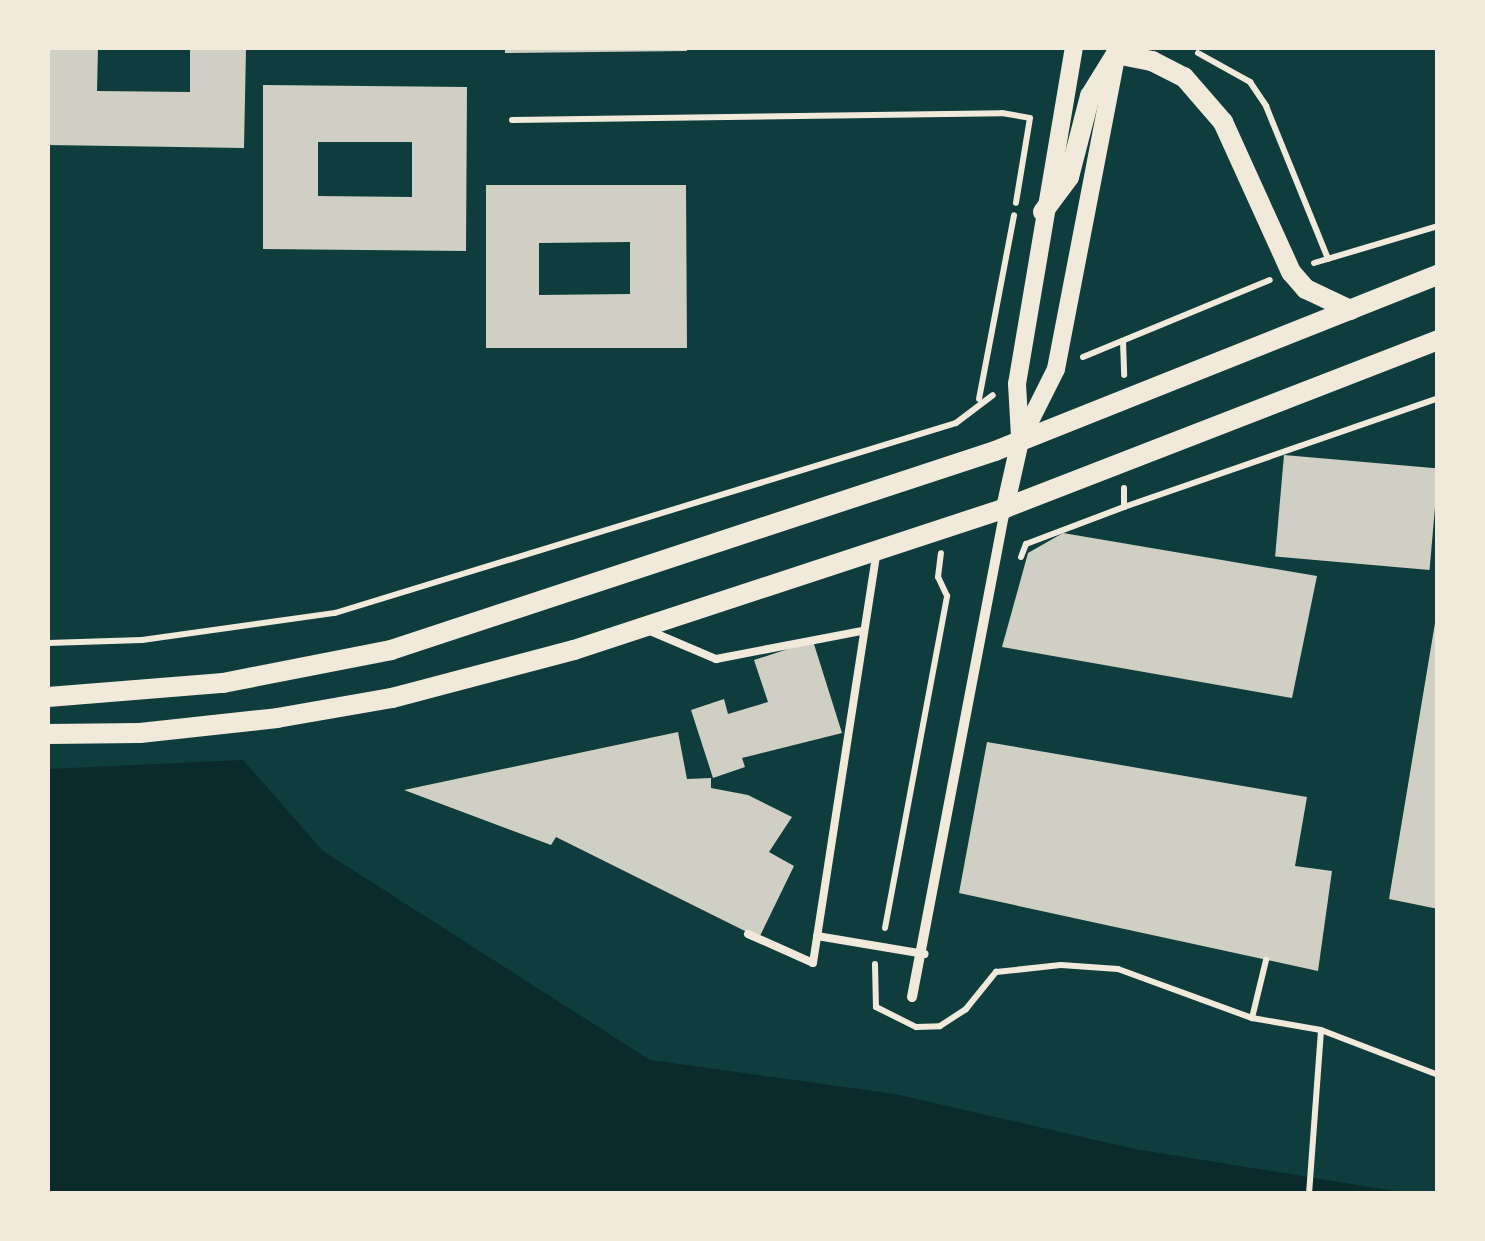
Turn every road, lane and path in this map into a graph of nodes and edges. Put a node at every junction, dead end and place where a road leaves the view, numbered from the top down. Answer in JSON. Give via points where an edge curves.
{"nodes":[{"id":1,"x":1074,"y":48,"type":"edge"},
{"id":2,"x":1185,"y":48,"type":"edge"},
{"id":3,"x":1117,"y":51,"type":"edge"},
{"id":4,"x":512,"y":120,"type":"dead end"},
{"id":5,"x":1043,"y":212,"type":"junction"},
{"id":6,"x":1438,"y":226,"type":"edge"},
{"id":7,"x":1328,"y":259,"type":"junction"},
{"id":8,"x":1291,"y":272,"type":"junction"},
{"id":9,"x":1438,"y":274,"type":"edge"},
{"id":10,"x":1350,"y":310,"type":"junction"},
{"id":11,"x":1438,"y":340,"type":"edge"},
{"id":12,"x":1095,"y":352,"type":"dead end"},
{"id":13,"x":1438,"y":398,"type":"edge"},
{"id":14,"x":956,"y":423,"type":"junction"},
{"id":15,"x":1020,"y":441,"type":"junction"},
{"id":16,"x":951,"y":465,"type":"junction"},
{"id":17,"x":1124,"y":507,"type":"dead end"},
{"id":18,"x":1005,"y":508,"type":"junction"},
{"id":19,"x":945,"y":526,"type":"junction"},
{"id":20,"x":877,"y":551,"type":"junction"},
{"id":21,"x":642,"y":628,"type":"junction"},
{"id":22,"x":862,"y":630,"type":"junction"},
{"id":23,"x":48,"y":643,"type":"edge"},
{"id":24,"x":48,"y":697,"type":"edge"},
{"id":25,"x":48,"y":734,"type":"edge"},
{"id":26,"x":748,"y":934,"type":"dead end"},
{"id":27,"x":816,"y":936,"type":"junction"},
{"id":28,"x":880,"y":946,"type":"junction"},
{"id":29,"x":924,"y":954,"type":"junction"},
{"id":30,"x":1266,"y":960,"type":"dead end"},
{"id":31,"x":912,"y":997,"type":"dead end"},
{"id":32,"x":1252,"y":1018,"type":"junction"},
{"id":33,"x":1321,"y":1030,"type":"junction"},
{"id":34,"x":1438,"y":1075,"type":"edge"},
{"id":35,"x":1309,"y":1194,"type":"edge"}],
"edges":[{"from":1,"to":5,"type":"street"},
{"from":2,"to":7,"type":"path","via":[[1250,82],[1307,196]]},
{"from":3,"to":5,"type":"main road","via":[[1090,96],[1069,177]]},
{"from":3,"to":8,"type":"main road","via":[[1152,61],[1205,95]]},
{"from":3,"to":15,"type":"street","via":[[1056,369]]},
{"from":4,"to":14,"type":"path","via":[[1030,118],[979,400]]},
{"from":5,"to":15,"type":"street","via":[[1017,384]]},
{"from":6,"to":7,"type":"path"},
{"from":7,"to":8,"type":"path"},
{"from":8,"to":10,"type":"main road","via":[[1324,301]]},
{"from":8,"to":12,"type":"path"},
{"from":9,"to":10,"type":"main road"},
{"from":10,"to":15,"type":"main road"},
{"from":11,"to":18,"type":"main road"},
{"from":13,"to":17,"type":"path"},
{"from":14,"to":16,"type":"path"},
{"from":14,"to":23,"type":"path","via":[[336,613],[142,640]]},
{"from":15,"to":16,"type":"main road"},
{"from":15,"to":18,"type":"street"},
{"from":16,"to":24,"type":"main road","via":[[391,650],[222,683]]},
{"from":18,"to":19,"type":"main road"},
{"from":18,"to":29,"type":"street"},
{"from":19,"to":20,"type":"main road"},
{"from":19,"to":28,"type":"path","via":[[938,577],[947,596]]},
{"from":20,"to":21,"type":"main road"},
{"from":20,"to":22,"type":"lane"},
{"from":21,"to":22,"type":"lane","via":[[716,658]]},
{"from":21,"to":25,"type":"main road","via":[[372,701],[206,727]]},
{"from":22,"to":27,"type":"lane"},
{"from":26,"to":27,"type":"lane","via":[[813,963]]},
{"from":27,"to":28,"type":"lane"},
{"from":28,"to":29,"type":"lane"},
{"from":28,"to":32,"type":"path","via":[[872,973],[876,1007],[916,1026],[940,1026],[966,1009],[996,972],[1061,965],[1118,969]]},
{"from":29,"to":31,"type":"street"},
{"from":30,"to":32,"type":"path"},
{"from":32,"to":33,"type":"path"},
{"from":33,"to":34,"type":"path"},
{"from":33,"to":35,"type":"path"}]}
